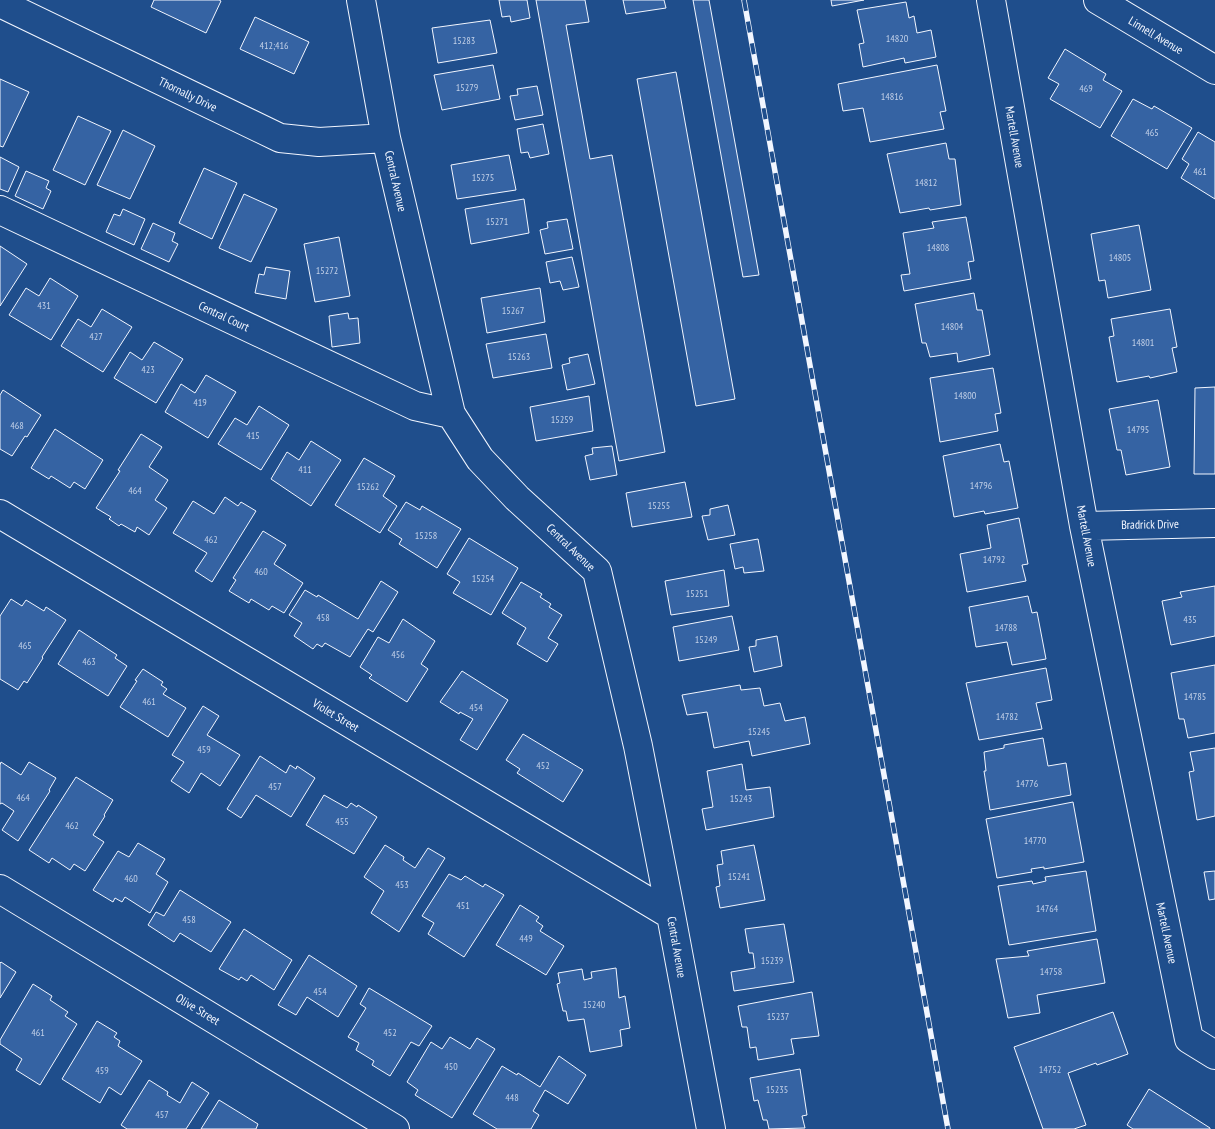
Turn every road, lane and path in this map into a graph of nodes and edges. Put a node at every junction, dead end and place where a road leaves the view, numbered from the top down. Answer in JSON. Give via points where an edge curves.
{"nodes":[{"id":1,"x":361,"y":0,"type":"edge"},
{"id":2,"x":991,"y":0,"type":"edge"},
{"id":3,"x":1098,"y":0,"type":"edge"},
{"id":4,"x":0,"y":4,"type":"edge"},
{"id":5,"x":1215,"y":70,"type":"edge"},
{"id":6,"x":386,"y":138,"type":"junction"},
{"id":7,"x":0,"y":210,"type":"edge"},
{"id":8,"x":451,"y":414,"type":"junction"},
{"id":9,"x":0,"y":514,"type":"edge"},
{"id":10,"x":1215,"y":523,"type":"edge"},
{"id":11,"x":1084,"y":526,"type":"junction"},
{"id":12,"x":0,"y":889,"type":"edge"},
{"id":13,"x":672,"y":915,"type":"junction"},
{"id":14,"x":1215,"y":1055,"type":"edge"},
{"id":15,"x":395,"y":1129,"type":"edge"},
{"id":16,"x":711,"y":1129,"type":"edge"}],
"edges":[{"from":1,"to":6,"type":"street","name":"Central Avenue"},
{"from":2,"to":11,"type":"street","name":"Martell Avenue"},
{"from":3,"to":5,"type":"street","name":"Linnell Avenue"},
{"from":4,"to":6,"type":"street","name":"Thornally Drive","via":[[280,138],[319,142]]},
{"from":6,"to":8,"type":"street","name":"Central Avenue"},
{"from":7,"to":8,"type":"street","name":"Central Court","via":[[415,406]]},
{"from":8,"to":13,"type":"street","name":"Central Avenue","via":[[480,460],[597,571],[638,746]]},
{"from":9,"to":13,"type":"street","name":"Violet Street"},
{"from":10,"to":11,"type":"street","name":"Bradrick Drive"},
{"from":11,"to":14,"type":"street","name":"Martell Avenue","via":[[1189,1039]]},
{"from":12,"to":15,"type":"street","name":"Olive Street"},
{"from":13,"to":16,"type":"street","name":"Central Avenue"}]}
